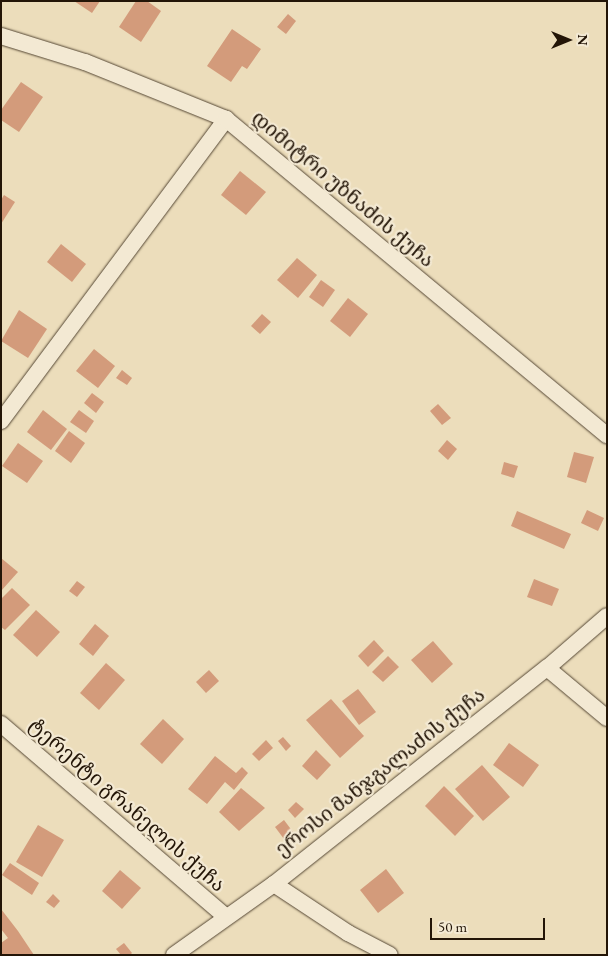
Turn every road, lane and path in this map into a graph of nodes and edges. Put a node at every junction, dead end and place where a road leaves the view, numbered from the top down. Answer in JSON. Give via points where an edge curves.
{"nodes":[{"id":1,"x":1,"y":36,"type":"edge"},
{"id":2,"x":226,"y":119,"type":"junction"},
{"id":3,"x":7,"y":401,"type":"edge"},
{"id":4,"x":1,"y":421,"type":"edge"},
{"id":5,"x":607,"y":435,"type":"edge"},
{"id":6,"x":607,"y":616,"type":"edge"},
{"id":7,"x":547,"y":668,"type":"junction"},
{"id":8,"x":607,"y":718,"type":"edge"},
{"id":9,"x":1,"y":724,"type":"edge"},
{"id":10,"x":274,"y":884,"type":"junction"},
{"id":11,"x":226,"y":917,"type":"junction"},
{"id":12,"x":174,"y":955,"type":"edge"},
{"id":13,"x":390,"y":955,"type":"edge"}],
"edges":[{"from":1,"to":2,"type":"street","via":[[85,62]]},
{"from":2,"to":3,"type":"street","name":"დიმიტრი უზნაძის ქუჩა"},
{"from":2,"to":5,"type":"street","name":"დიმიტრი უზნაძის ქუჩა"},
{"from":3,"to":4,"type":"street","name":"დიმიტრი უზნაძის ქუჩა"},
{"from":6,"to":7,"type":"street","name":"ეროსი მანჯგალაძის ქუჩა"},
{"from":7,"to":8,"type":"street"},
{"from":7,"to":10,"type":"street","name":"ეროსი მანჯგალაძის ქუჩა"},
{"from":9,"to":11,"type":"street","name":"ტერენტი გრანელის ქუჩა"},
{"from":10,"to":11,"type":"street","name":"ეროსი მანჯგალაძის ქუჩა"},
{"from":10,"to":13,"type":"street","via":[[348,933]]},
{"from":11,"to":12,"type":"street","name":"ეროსი მანჯგალაძის ქუჩა"}]}
